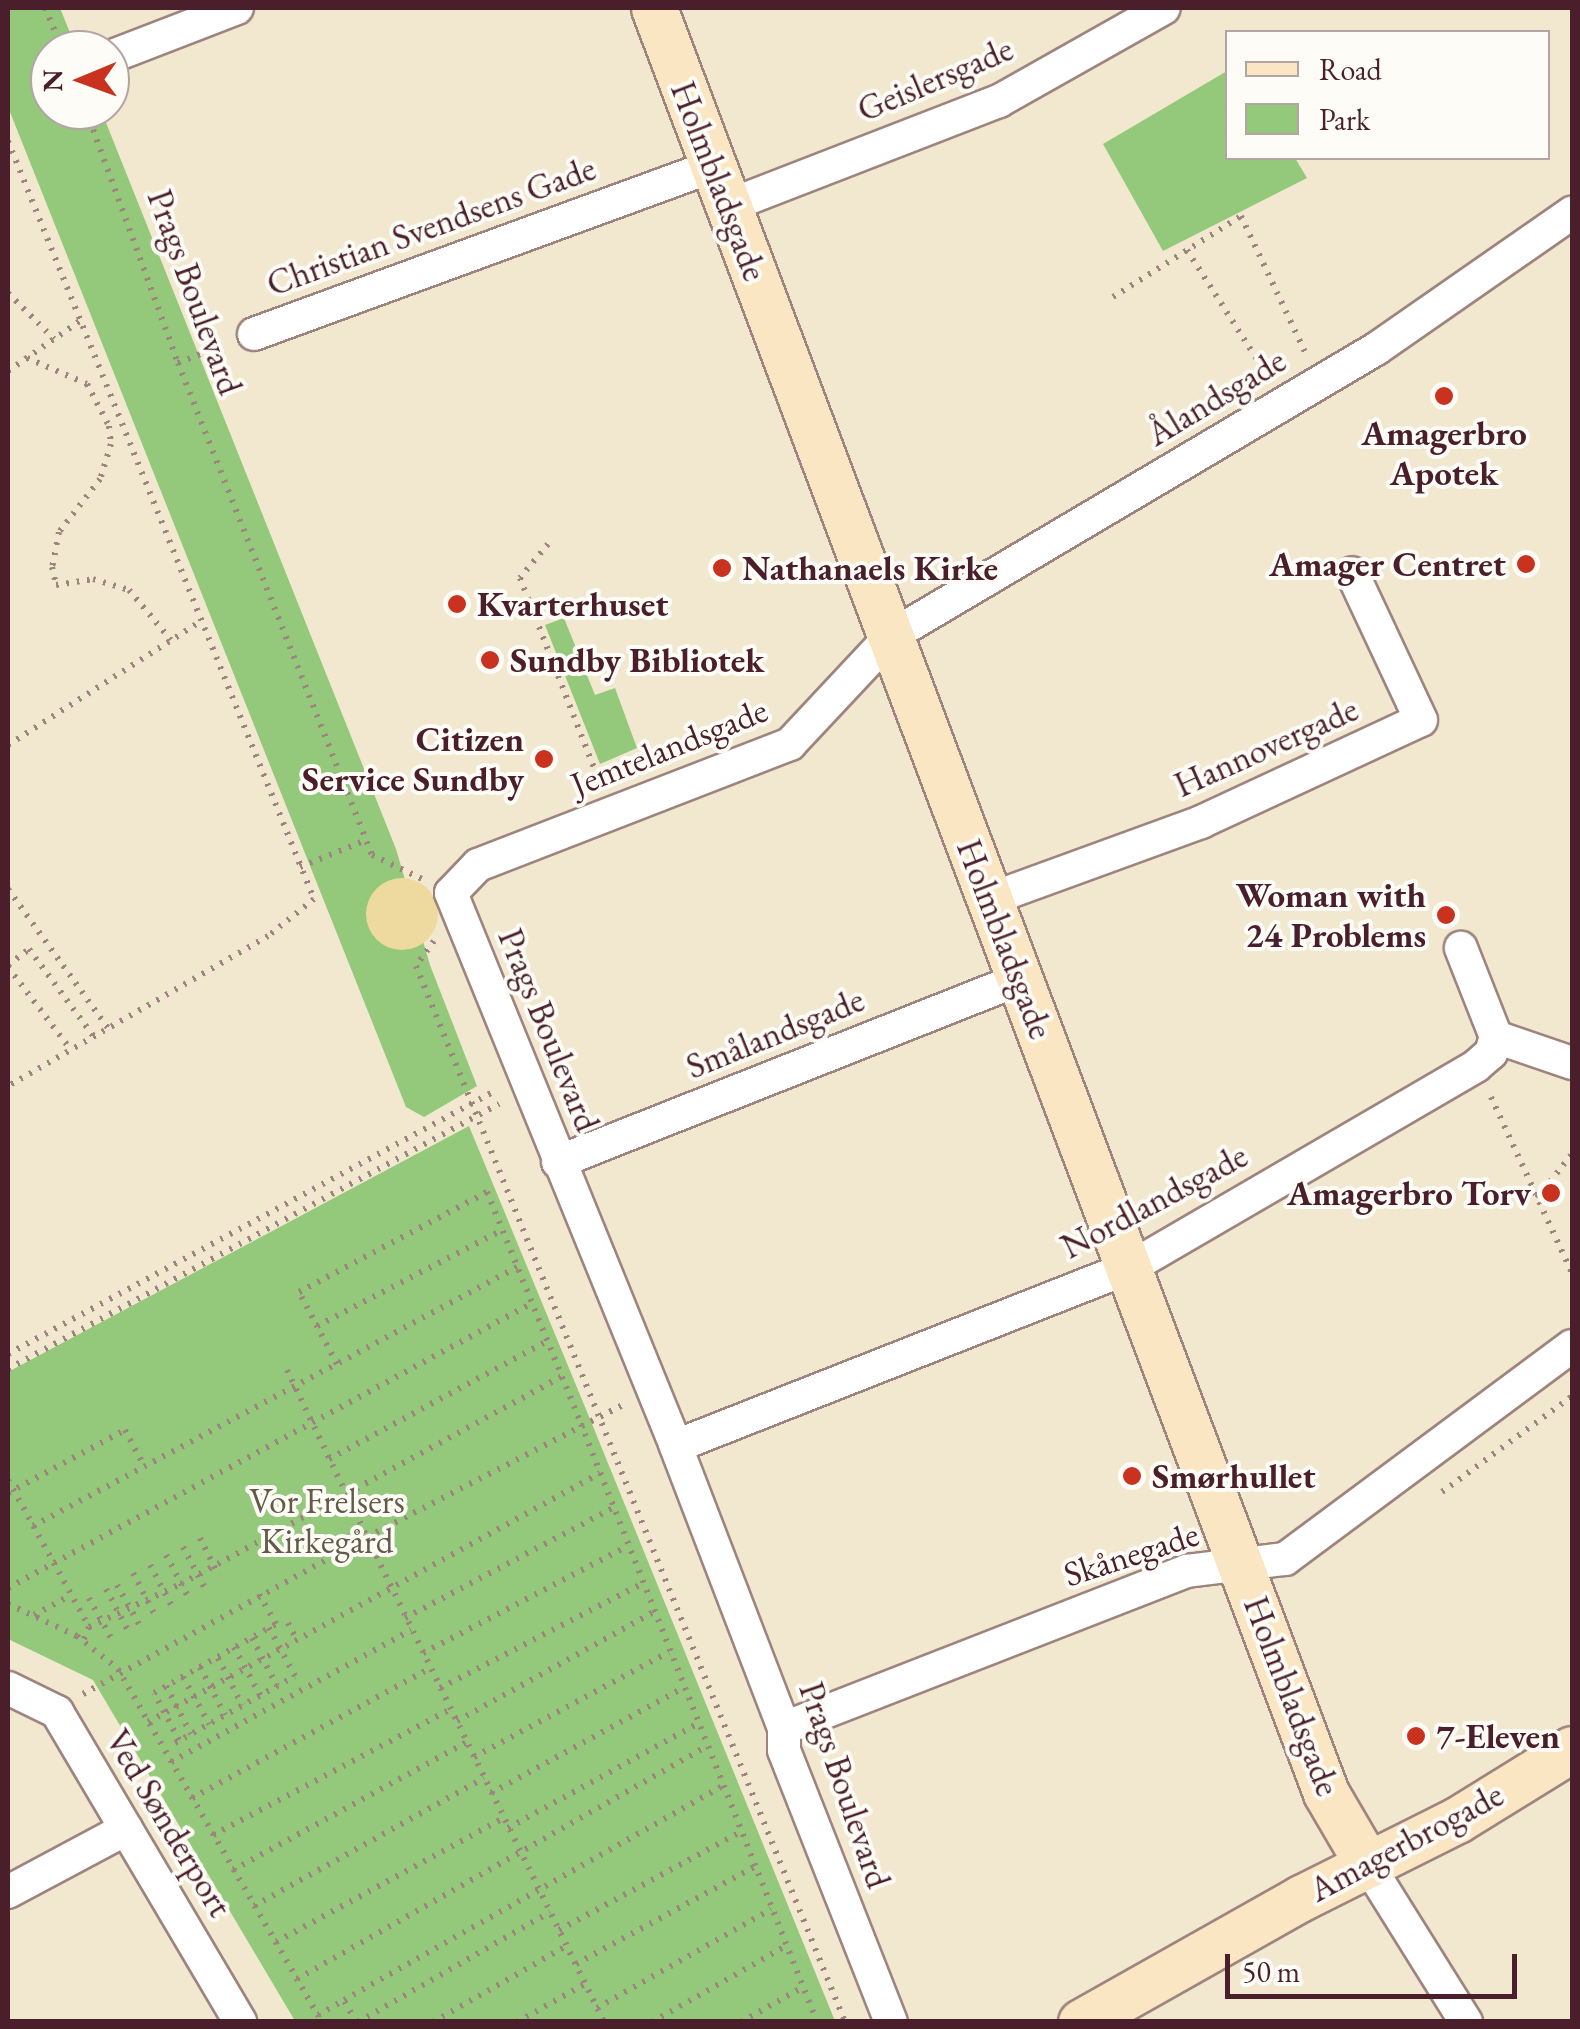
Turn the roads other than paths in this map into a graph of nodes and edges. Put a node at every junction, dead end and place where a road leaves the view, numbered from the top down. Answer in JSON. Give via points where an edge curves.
{"nodes":[{"id":1,"x":237,"y":8,"type":"edge"},
{"id":2,"x":654,"y":8,"type":"edge"},
{"id":3,"x":1164,"y":8,"type":"edge"},
{"id":4,"x":130,"y":50,"type":"edge"},
{"id":5,"x":721,"y":186,"type":"junction"},
{"id":6,"x":1572,"y":212,"type":"edge"},
{"id":7,"x":254,"y":334,"type":"road end"},
{"id":8,"x":1352,"y":573,"type":"dead end"},
{"id":9,"x":890,"y":636,"type":"junction"},
{"id":10,"x":451,"y":893,"type":"joint"},
{"id":11,"x":990,"y":900,"type":"junction"},
{"id":12,"x":1461,"y":948,"type":"dead end"},
{"id":13,"x":1020,"y":979,"type":"junction"},
{"id":14,"x":1496,"y":1037,"type":"junction"},
{"id":15,"x":1572,"y":1062,"type":"edge"},
{"id":16,"x":558,"y":1162,"type":"junction"},
{"id":17,"x":1131,"y":1267,"type":"junction"},
{"id":18,"x":1572,"y":1346,"type":"edge"},
{"id":19,"x":676,"y":1446,"type":"junction"},
{"id":20,"x":1242,"y":1562,"type":"junction"},
{"id":21,"x":8,"y":1688,"type":"edge"},
{"id":22,"x":784,"y":1728,"type":"junction"},
{"id":23,"x":1572,"y":1748,"type":"edge"},
{"id":24,"x":126,"y":1829,"type":"junction"},
{"id":25,"x":1368,"y":1864,"type":"junction"},
{"id":26,"x":8,"y":1892,"type":"edge"},
{"id":27,"x":1100,"y":2017,"type":"edge"},
{"id":28,"x":240,"y":2022,"type":"edge"},
{"id":29,"x":891,"y":2022,"type":"edge"},
{"id":30,"x":1466,"y":2022,"type":"edge"}],
"edges":[{"from":1,"to":4,"type":"street"},
{"from":2,"to":5,"type":"street","name":"Holmbladsgade"},
{"from":3,"to":5,"type":"street","name":"Geislersgade","via":[[999,102]]},
{"from":5,"to":7,"type":"street","name":"Christian Svendsens Gade"},
{"from":5,"to":9,"type":"street","name":"Holmbladsgade"},
{"from":6,"to":9,"type":"street","name":"Ålandsgade","via":[[1322,381]]},
{"from":8,"to":11,"type":"street","name":"Hannovergade","via":[[1421,720],[1201,822]]},
{"from":9,"to":10,"type":"street","name":"Jemtelandsgade","via":[[790,744],[478,865]]},
{"from":9,"to":11,"type":"street","name":"Holmbladsgade"},
{"from":10,"to":16,"type":"street","name":"Prags Boulevard"},
{"from":11,"to":13,"type":"street","name":"Holmbladsgade"},
{"from":12,"to":14,"type":"street"},
{"from":13,"to":16,"type":"street","name":"Smålandsgade"},
{"from":13,"to":17,"type":"street","name":"Holmbladsgade"},
{"from":14,"to":15,"type":"street"},
{"from":14,"to":17,"type":"street","name":"Nordlandsgade","via":[[1491,1054],[1476,1066]]},
{"from":16,"to":19,"type":"street","name":"Prags Boulevard"},
{"from":17,"to":19,"type":"street","name":"Nordlandsgade"},
{"from":17,"to":20,"type":"street","name":"Holmbladsgade"},
{"from":18,"to":20,"type":"street","name":"Skånegade","via":[[1284,1559]]},
{"from":19,"to":22,"type":"street","name":"Prags Boulevard"},
{"from":20,"to":22,"type":"street","name":"Skånegade","via":[[1187,1571]]},
{"from":20,"to":25,"type":"street","name":"Holmbladsgade","via":[[1326,1792]]},
{"from":21,"to":24,"type":"street","name":"Ved Sønderport","via":[[57,1712]]},
{"from":22,"to":29,"type":"street","name":"Prags Boulevard","via":[[784,1750]]},
{"from":23,"to":25,"type":"street","name":"Amagerbrogade","via":[[1458,1820]]},
{"from":24,"to":26,"type":"street"},
{"from":24,"to":28,"type":"street","name":"Ved Sønderport"},
{"from":25,"to":27,"type":"street","name":"Amagerbrogade"},
{"from":25,"to":30,"type":"street"}]}
